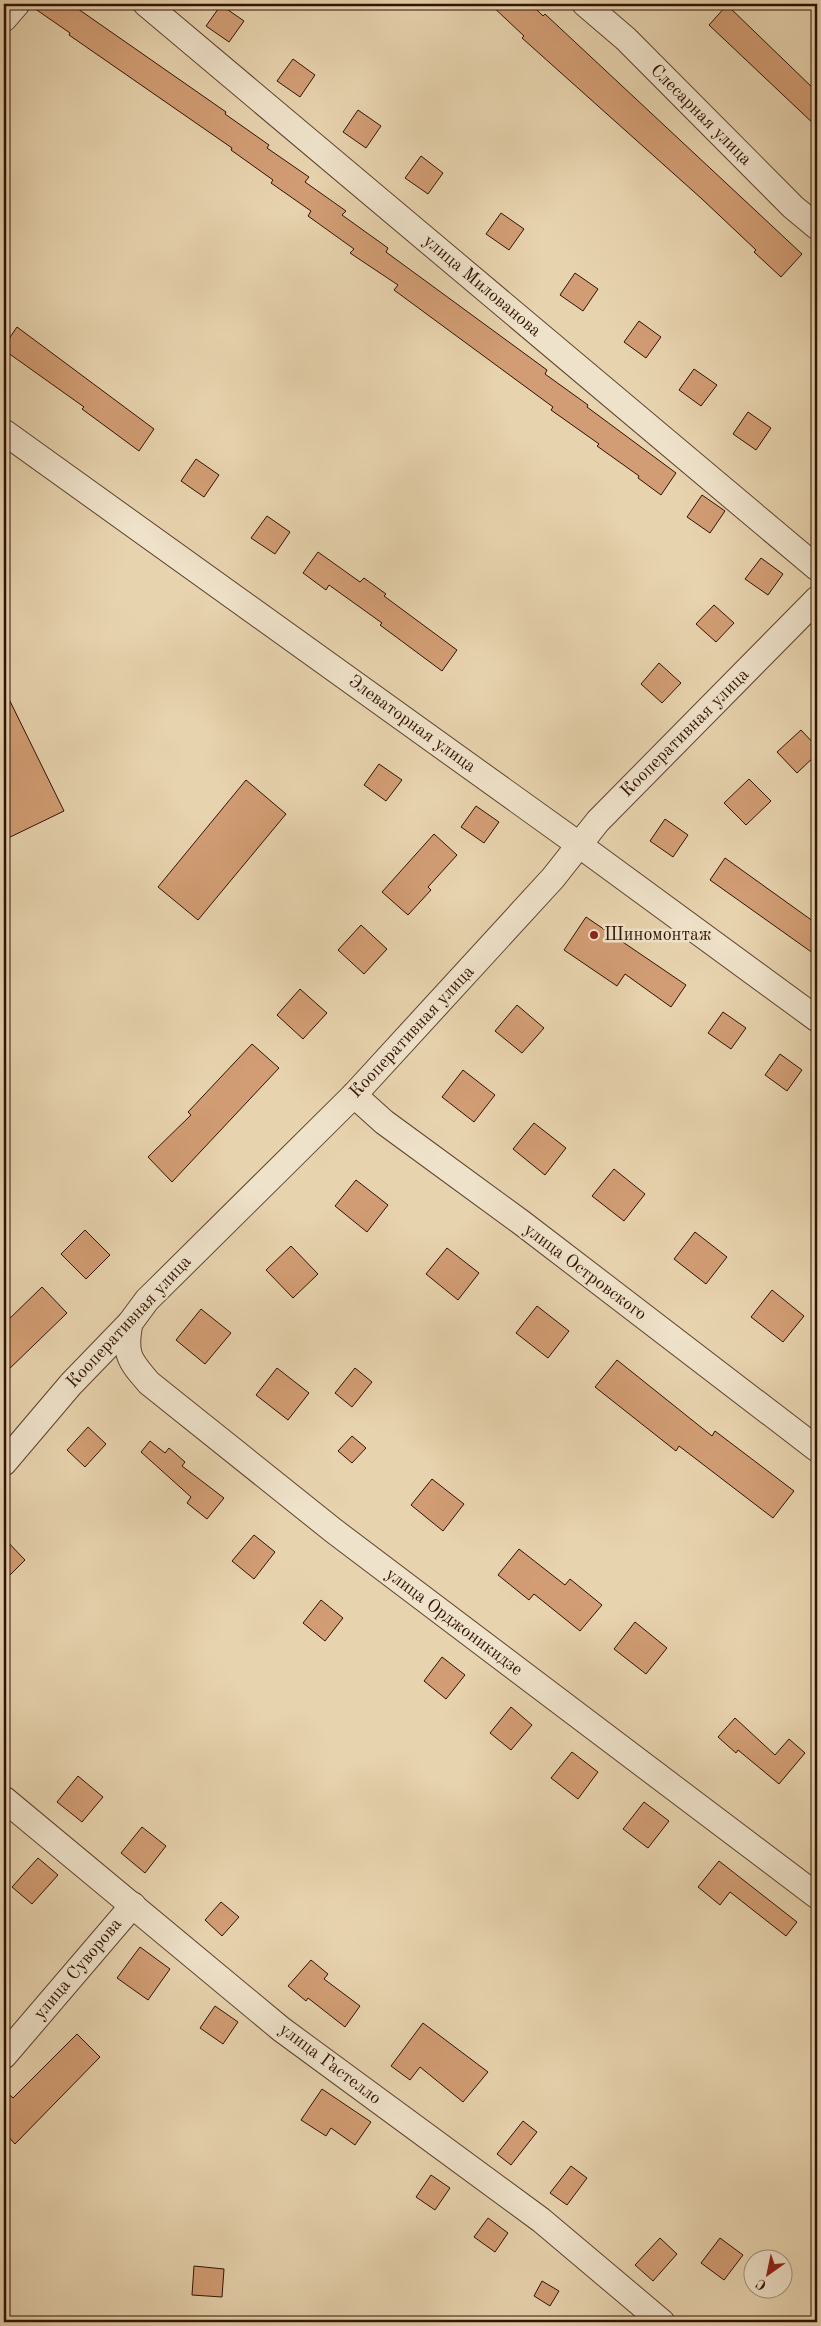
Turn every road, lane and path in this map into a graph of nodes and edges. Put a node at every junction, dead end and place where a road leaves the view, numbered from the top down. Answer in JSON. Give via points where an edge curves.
{"nodes":[{"id":1,"x":17,"y":4,"type":"edge"},
{"id":2,"x":146,"y":4,"type":"edge"},
{"id":3,"x":585,"y":4,"type":"edge"},
{"id":4,"x":4,"y":19,"type":"edge"},
{"id":5,"x":817,"y":227,"type":"edge"},
{"id":6,"x":4,"y":432,"type":"edge"},
{"id":7,"x":817,"y":568,"type":"edge"},
{"id":8,"x":817,"y":599,"type":"edge"},
{"id":9,"x":578,"y":844,"type":"junction"},
{"id":10,"x":817,"y":1020,"type":"edge"},
{"id":11,"x":354,"y":1095,"type":"junction"},
{"id":12,"x":130,"y":1324,"type":"junction"},
{"id":13,"x":817,"y":1449,"type":"edge"},
{"id":14,"x":4,"y":1463,"type":"edge"},
{"id":15,"x":4,"y":1799,"type":"edge"},
{"id":16,"x":817,"y":1896,"type":"edge"},
{"id":17,"x":133,"y":1905,"type":"junction"},
{"id":18,"x":4,"y":2056,"type":"edge"},
{"id":19,"x":662,"y":2322,"type":"edge"}],
"edges":[{"from":1,"to":4,"type":"street"},
{"from":2,"to":7,"type":"street","name":"улица Милованова"},
{"from":3,"to":5,"type":"street","name":"Слесарная улица","via":[[626,39],[793,207]]},
{"from":6,"to":9,"type":"street","name":"Элеваторная улица"},
{"from":8,"to":9,"type":"street","name":"Кооперативная улица"},
{"from":9,"to":10,"type":"street","name":"Элеваторная улица"},
{"from":9,"to":11,"type":"street","name":"Кооперативная улица","via":[[553,878]]},
{"from":11,"to":12,"type":"street","name":"Кооперативная улица","via":[[147,1300]]},
{"from":11,"to":13,"type":"street","name":"улица Островского","via":[[384,1122],[522,1223]]},
{"from":12,"to":14,"type":"street","name":"Кооперативная улица","via":[[71,1384]]},
{"from":12,"to":16,"type":"street","name":"улица Орджоникидзе","via":[[126,1346],[134,1366],[149,1383],[334,1531]]},
{"from":15,"to":17,"type":"street","name":"улица Гастелло"},
{"from":17,"to":18,"type":"street","name":"улица Суворова"},
{"from":17,"to":19,"type":"street","name":"улица Гастелло","via":[[281,2029],[540,2220]]}]}
